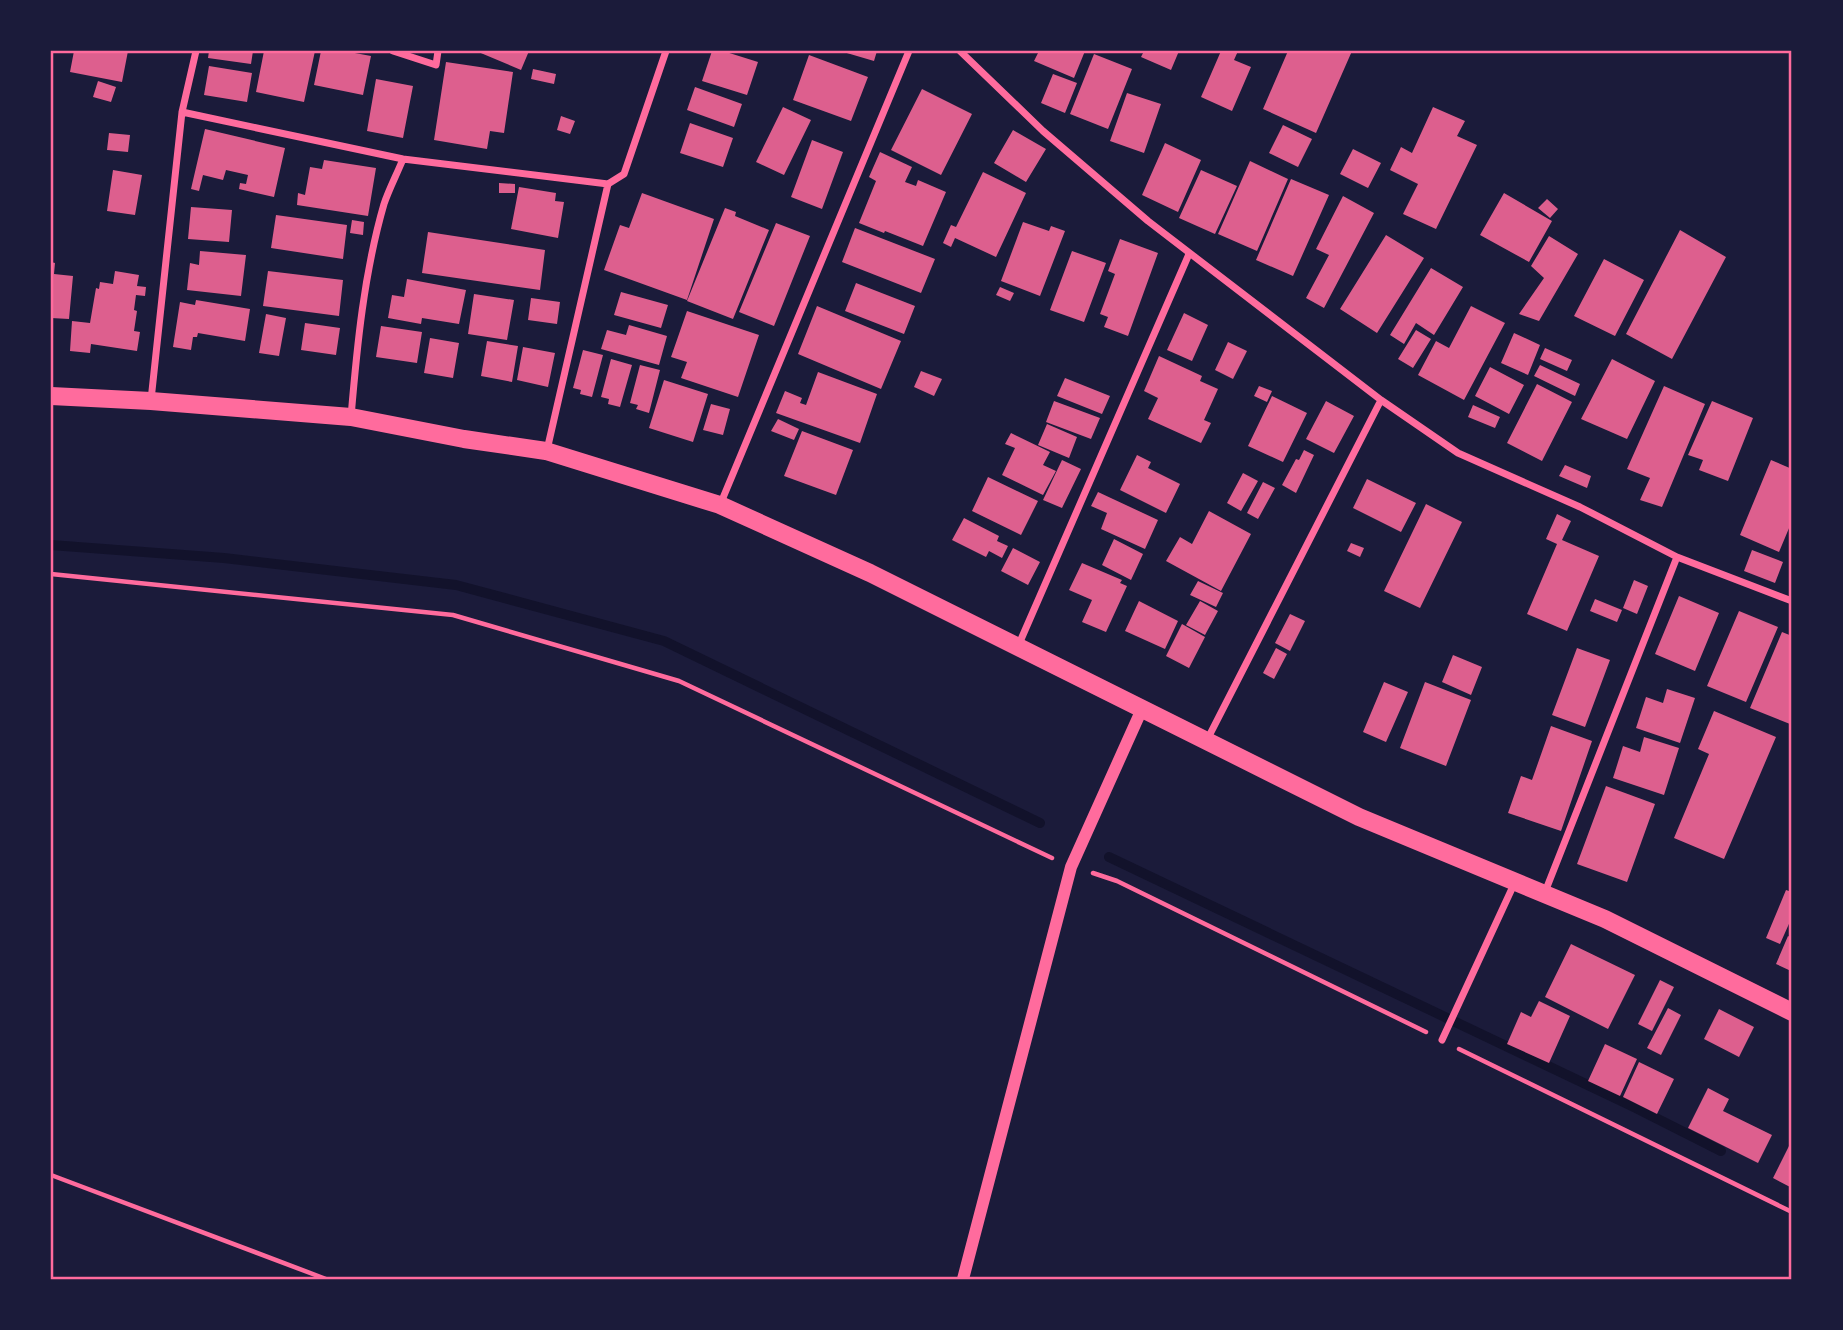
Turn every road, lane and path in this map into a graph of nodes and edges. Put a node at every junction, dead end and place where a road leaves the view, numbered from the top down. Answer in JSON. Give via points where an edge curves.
{"nodes":[{"id":1,"x":197,"y":51,"type":"edge"},
{"id":2,"x":393,"y":51,"type":"edge"},
{"id":3,"x":439,"y":51,"type":"edge"},
{"id":4,"x":666,"y":51,"type":"edge"},
{"id":5,"x":909,"y":51,"type":"edge"},
{"id":6,"x":960,"y":51,"type":"edge"},
{"id":7,"x":182,"y":112,"type":"junction"},
{"id":8,"x":403,"y":159,"type":"junction"},
{"id":9,"x":608,"y":184,"type":"junction"},
{"id":10,"x":1189,"y":254,"type":"junction"},
{"id":11,"x":51,"y":396,"type":"edge"},
{"id":12,"x":1381,"y":400,"type":"junction"},
{"id":13,"x":151,"y":401,"type":"junction"},
{"id":14,"x":351,"y":417,"type":"junction"},
{"id":15,"x":546,"y":451,"type":"junction"},
{"id":16,"x":720,"y":505,"type":"junction"},
{"id":17,"x":1677,"y":557,"type":"junction"},
{"id":18,"x":51,"y":574,"type":"edge"},
{"id":19,"x":1792,"y":601,"type":"edge"},
{"id":20,"x":1018,"y":646,"type":"junction"},
{"id":21,"x":1142,"y":709,"type":"junction"},
{"id":22,"x":1207,"y":740,"type":"junction"},
{"id":23,"x":1071,"y":867,"type":"junction"},
{"id":24,"x":1516,"y":881,"type":"junction"},
{"id":25,"x":1544,"y":894,"type":"junction"},
{"id":26,"x":1792,"y":1012,"type":"edge"},
{"id":27,"x":1444,"y":1036,"type":"junction"},
{"id":28,"x":51,"y":1175,"type":"edge"},
{"id":29,"x":1792,"y":1212,"type":"edge"},
{"id":30,"x":326,"y":1279,"type":"edge"},
{"id":31,"x":963,"y":1279,"type":"edge"}],
"edges":[{"from":1,"to":7,"type":"street"},
{"from":2,"to":3,"type":"street","via":[[436,65]]},
{"from":4,"to":9,"type":"street","via":[[624,174]]},
{"from":5,"to":16,"type":"street"},
{"from":6,"to":10,"type":"street","via":[[1043,131]]},
{"from":7,"to":8,"type":"street"},
{"from":7,"to":13,"type":"street"},
{"from":8,"to":9,"type":"street"},
{"from":8,"to":14,"type":"street","via":[[385,203],[368,272]]},
{"from":9,"to":15,"type":"street"},
{"from":10,"to":12,"type":"street"},
{"from":10,"to":20,"type":"street"},
{"from":11,"to":13,"type":"main road"},
{"from":12,"to":17,"type":"street","via":[[1458,453],[1580,507]]},
{"from":12,"to":22,"type":"street"},
{"from":13,"to":14,"type":"main road"},
{"from":14,"to":15,"type":"main road"},
{"from":15,"to":16,"type":"main road"},
{"from":16,"to":20,"type":"main road"},
{"from":17,"to":19,"type":"street"},
{"from":17,"to":25,"type":"street"},
{"from":18,"to":23,"type":"path","via":[[453,615],[679,681]]},
{"from":20,"to":21,"type":"main road"},
{"from":21,"to":22,"type":"main road"},
{"from":21,"to":23,"type":"street"},
{"from":22,"to":24,"type":"main road","via":[[1359,817]]},
{"from":23,"to":27,"type":"path","via":[[1117,881]]},
{"from":23,"to":31,"type":"street"},
{"from":24,"to":25,"type":"main road"},
{"from":24,"to":27,"type":"street"},
{"from":25,"to":26,"type":"main road","via":[[1605,919]]},
{"from":27,"to":29,"type":"path"},
{"from":28,"to":30,"type":"path"}]}
